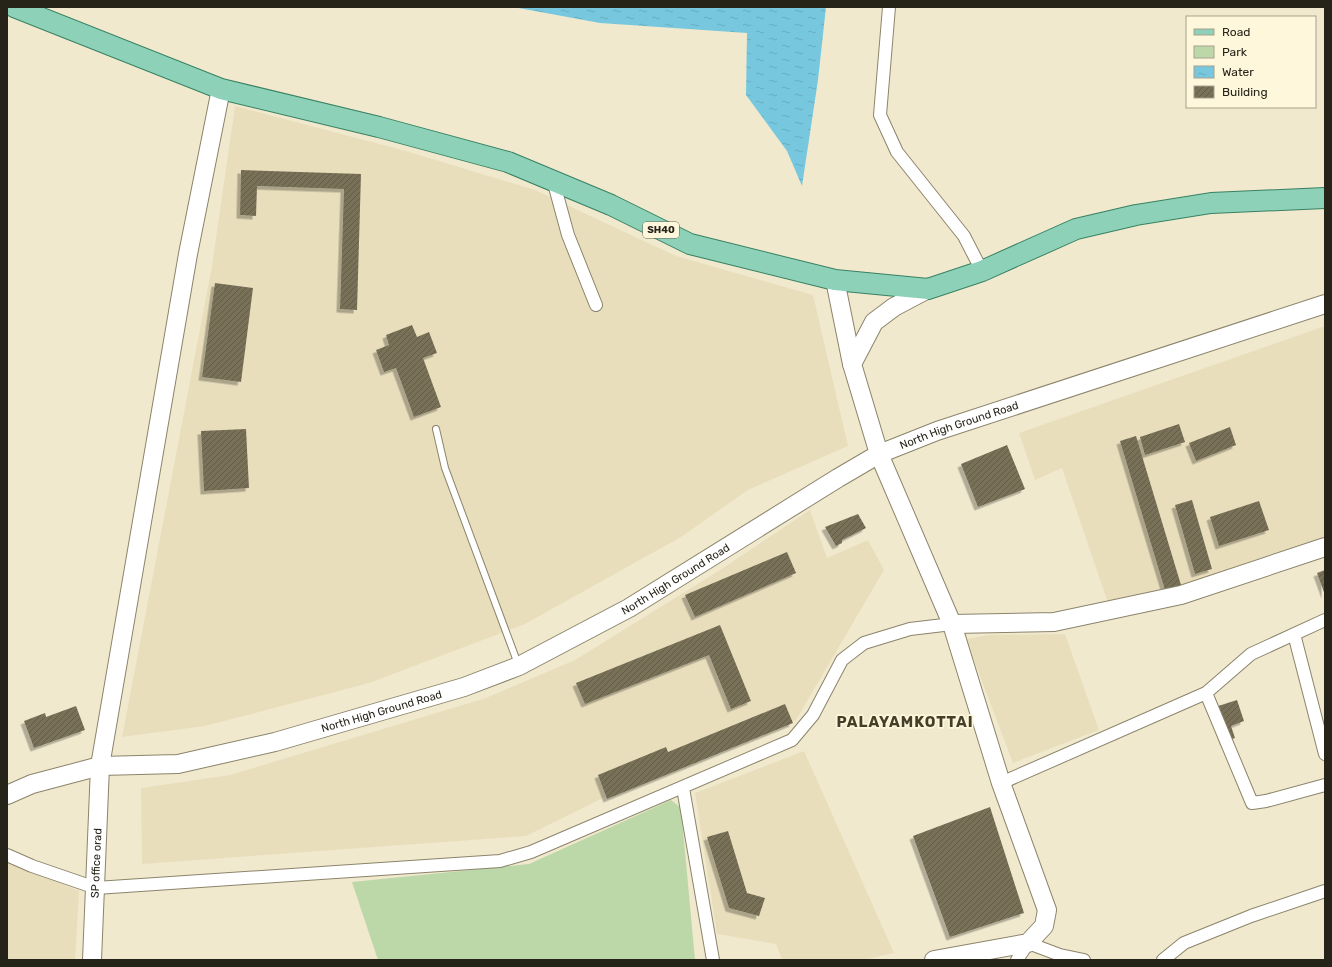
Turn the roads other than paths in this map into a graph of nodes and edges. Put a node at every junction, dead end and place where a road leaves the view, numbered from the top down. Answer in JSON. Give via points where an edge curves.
{"nodes":[{"id":1,"x":14,"y":7,"type":"edge"},
{"id":2,"x":889,"y":7,"type":"edge"},
{"id":3,"x":221,"y":89,"type":"junction"},
{"id":4,"x":553,"y":180,"type":"junction"},
{"id":5,"x":1325,"y":198,"type":"edge"},
{"id":6,"x":982,"y":271,"type":"junction"},
{"id":7,"x":835,"y":280,"type":"junction"},
{"id":8,"x":928,"y":289,"type":"junction"},
{"id":9,"x":1325,"y":304,"type":"edge"},
{"id":10,"x":596,"y":305,"type":"dead end"},
{"id":11,"x":852,"y":364,"type":"junction"},
{"id":12,"x":436,"y":429,"type":"dead end"},
{"id":13,"x":879,"y":454,"type":"junction"},
{"id":14,"x":1325,"y":547,"type":"edge"},
{"id":15,"x":1325,"y":620,"type":"edge"},
{"id":16,"x":952,"y":624,"type":"junction"},
{"id":17,"x":1294,"y":634,"type":"junction"},
{"id":18,"x":519,"y":666,"type":"junction"},
{"id":19,"x":1206,"y":693,"type":"junction"},
{"id":20,"x":1325,"y":754,"type":"edge"},
{"id":21,"x":100,"y":766,"type":"junction"},
{"id":22,"x":1001,"y":783,"type":"junction"},
{"id":23,"x":1325,"y":785,"type":"edge"},
{"id":24,"x":683,"y":788,"type":"junction"},
{"id":25,"x":7,"y":795,"type":"edge"},
{"id":26,"x":7,"y":855,"type":"edge"},
{"id":27,"x":96,"y":888,"type":"junction"},
{"id":28,"x":1325,"y":891,"type":"edge"},
{"id":29,"x":1028,"y":943,"type":"junction"},
{"id":30,"x":92,"y":960,"type":"edge"},
{"id":31,"x":713,"y":960,"type":"edge"},
{"id":32,"x":934,"y":960,"type":"edge"},
{"id":33,"x":1017,"y":960,"type":"edge"},
{"id":34,"x":1084,"y":960,"type":"edge"},
{"id":35,"x":1163,"y":960,"type":"edge"}],
"edges":[{"from":1,"to":3,"type":"main road","number":"SH40"},
{"from":2,"to":6,"type":"street","via":[[880,115],[897,152],[964,236]]},
{"from":3,"to":4,"type":"main road","number":"SH40","via":[[379,127],[508,162]]},
{"from":3,"to":21,"type":"main road","name":"SP office orad","via":[[187,262]]},
{"from":4,"to":7,"type":"main road","number":"SH40","via":[[612,204],[690,244]]},
{"from":4,"to":10,"type":"street","via":[[568,235]]},
{"from":5,"to":6,"type":"main road","number":"SH40","via":[[1211,203],[1136,215],[1076,230]]},
{"from":6,"to":8,"type":"main road","number":"SH40"},
{"from":7,"to":8,"type":"main road","number":"SH40"},
{"from":7,"to":11,"type":"main road"},
{"from":8,"to":11,"type":"main road","via":[[894,307],[874,322]]},
{"from":9,"to":13,"type":"main road","name":"North High Ground Road","via":[[937,431]]},
{"from":11,"to":13,"type":"main road"},
{"from":12,"to":18,"type":"lane","via":[[445,468]]},
{"from":13,"to":16,"type":"main road"},
{"from":13,"to":18,"type":"main road","name":"North High Ground Road","via":[[628,608]]},
{"from":14,"to":16,"type":"main road","via":[[1181,595],[1054,622]]},
{"from":15,"to":17,"type":"street"},
{"from":16,"to":22,"type":"main road"},
{"from":16,"to":24,"type":"street","via":[[910,629],[864,643],[842,660],[813,715],[792,740]]},
{"from":17,"to":19,"type":"street","via":[[1251,654]]},
{"from":17,"to":20,"type":"street"},
{"from":18,"to":21,"type":"main road","name":"North High Ground Road","via":[[464,687],[275,742],[178,764]]},
{"from":19,"to":22,"type":"street"},
{"from":19,"to":23,"type":"street","via":[[1252,803]]},
{"from":21,"to":25,"type":"main road","name":"North High Ground Road","via":[[32,784]]},
{"from":21,"to":27,"type":"main road","name":"SP office orad"},
{"from":22,"to":29,"type":"main road","via":[[1046,910],[1044,926]]},
{"from":24,"to":27,"type":"street","via":[[531,852],[500,861]]},
{"from":24,"to":31,"type":"street"},
{"from":26,"to":27,"type":"street"},
{"from":27,"to":30,"type":"main road","name":"SP office orad"},
{"from":28,"to":35,"type":"street","via":[[1251,916],[1184,943]]},
{"from":29,"to":32,"type":"main road"},
{"from":29,"to":33,"type":"street"},
{"from":29,"to":34,"type":"street","via":[[1060,955]]}]}
